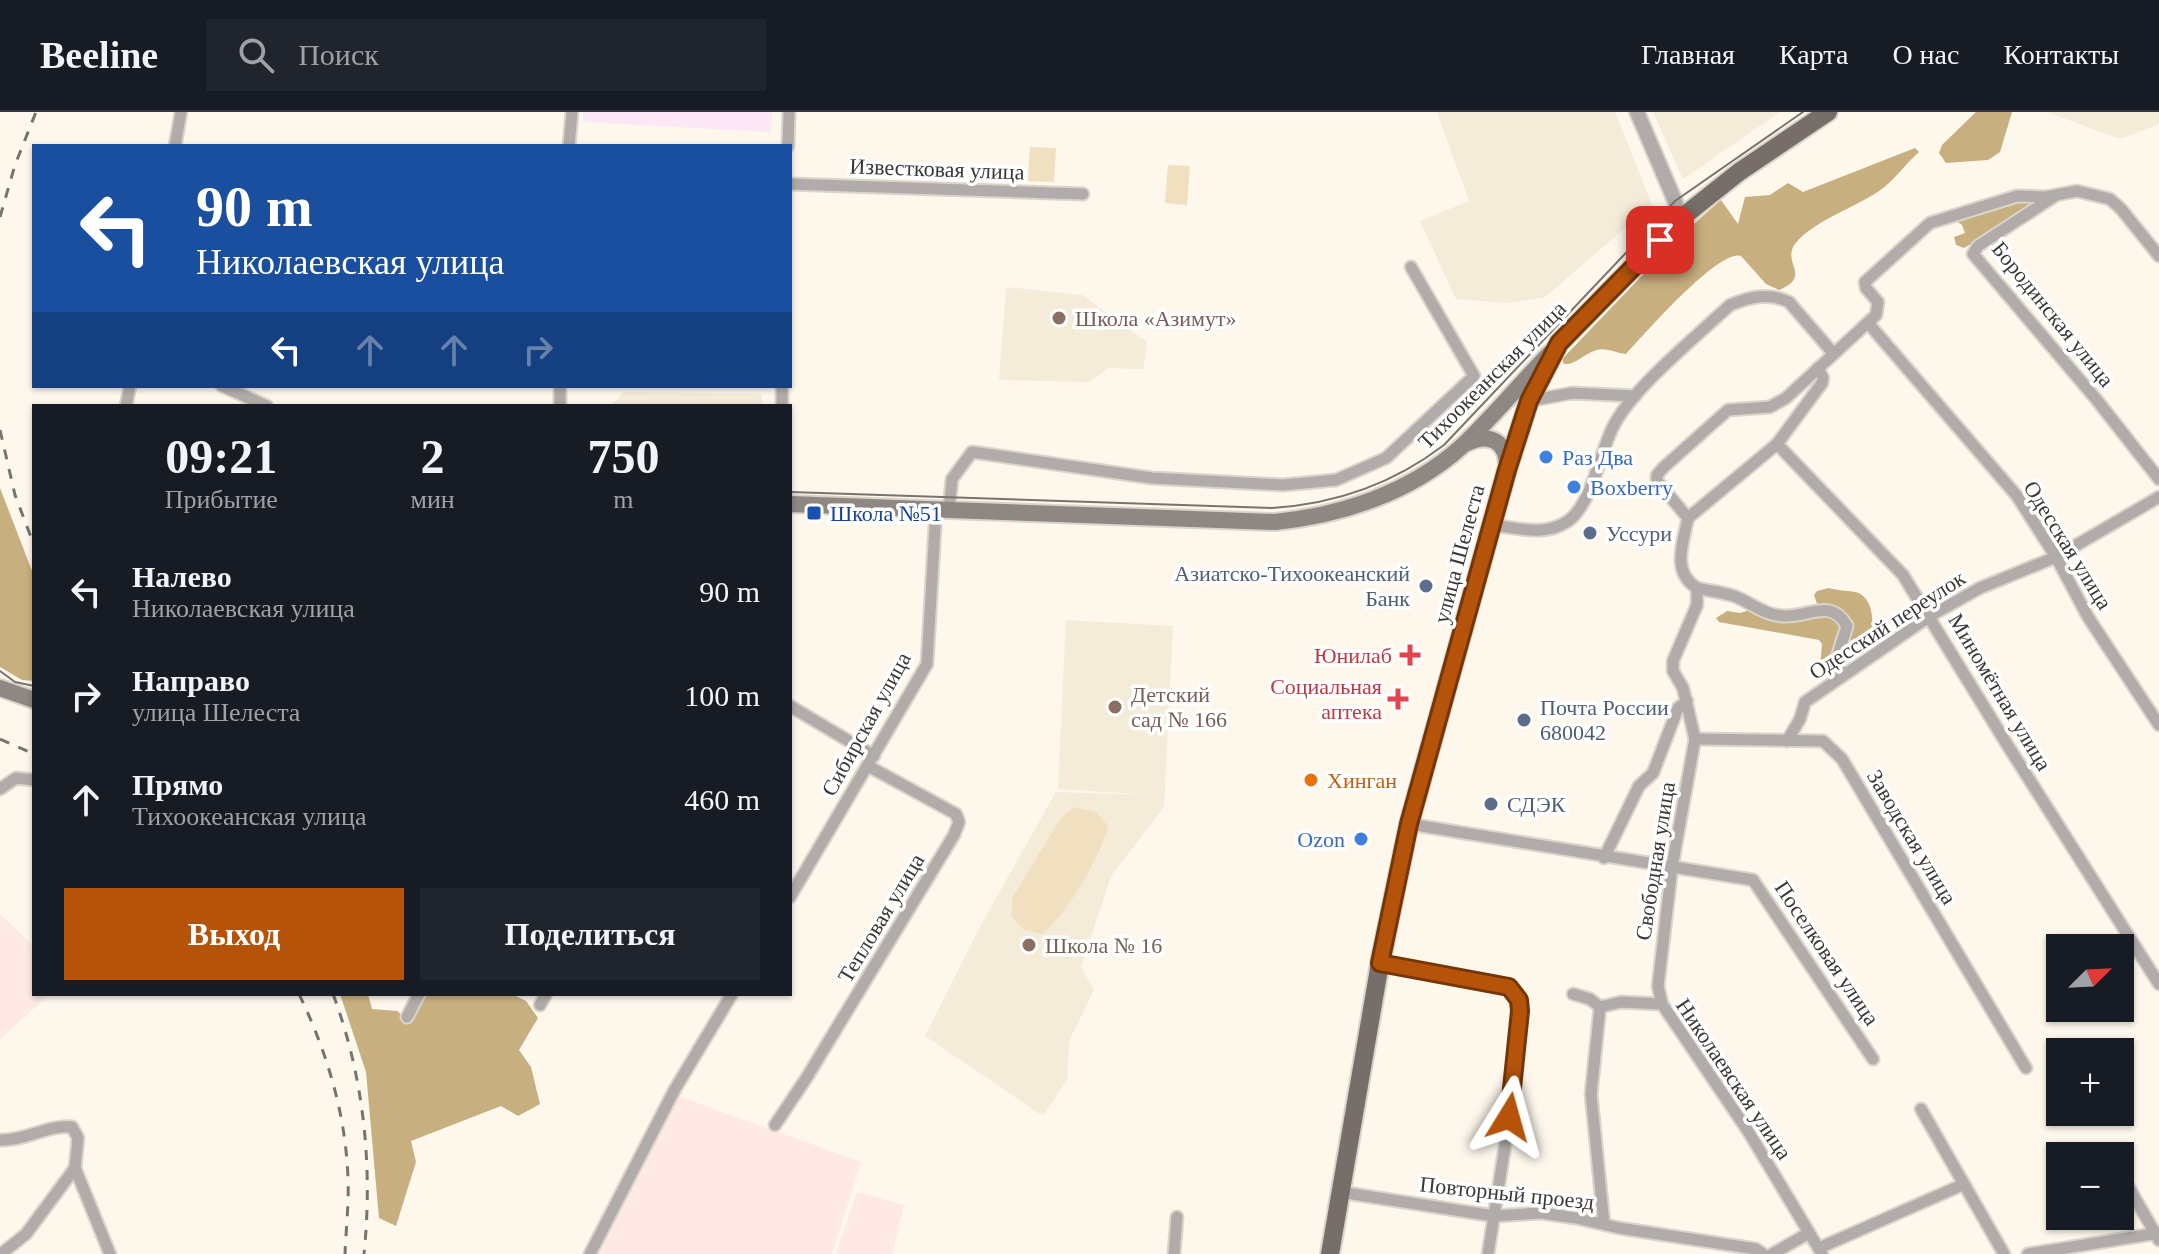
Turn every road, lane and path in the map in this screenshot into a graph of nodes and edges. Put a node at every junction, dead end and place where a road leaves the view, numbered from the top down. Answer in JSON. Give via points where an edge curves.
{"nodes":[{"id":1,"x":181,"y":112,"type":"edge"},
{"id":2,"x":572,"y":112,"type":"edge"},
{"id":3,"x":789,"y":112,"type":"edge"},
{"id":4,"x":1637,"y":112,"type":"edge"},
{"id":5,"x":1828,"y":112,"type":"edge"},
{"id":6,"x":175,"y":144,"type":"edge"},
{"id":7,"x":569,"y":144,"type":"edge"},
{"id":8,"x":788,"y":144,"type":"edge"},
{"id":9,"x":792,"y":184,"type":"edge"},
{"id":10,"x":1083,"y":194,"type":"dead end"},
{"id":11,"x":2055,"y":195,"type":"junction"},
{"id":12,"x":1680,"y":219,"type":"junction"},
{"id":13,"x":2159,"y":256,"type":"edge"},
{"id":14,"x":1411,"y":267,"type":"dead end"},
{"id":15,"x":1868,"y":323,"type":"junction"},
{"id":16,"x":1559,"y":343,"type":"junction"},
{"id":17,"x":1833,"y":353,"type":"junction"},
{"id":18,"x":1818,"y":368,"type":"junction"},
{"id":19,"x":226,"y":388,"type":"edge"},
{"id":20,"x":1635,"y":396,"type":"junction"},
{"id":21,"x":1529,"y":401,"type":"junction"},
{"id":22,"x":262,"y":404,"type":"edge"},
{"id":23,"x":1777,"y":444,"type":"junction"},
{"id":24,"x":1461,"y":447,"type":"junction"},
{"id":25,"x":1507,"y":470,"type":"junction"},
{"id":26,"x":2159,"y":479,"type":"edge"},
{"id":27,"x":2159,"y":497,"type":"edge"},
{"id":28,"x":792,"y":504,"type":"edge"},
{"id":29,"x":942,"y":510,"type":"junction"},
{"id":30,"x":1688,"y":518,"type":"junction"},
{"id":31,"x":1492,"y":525,"type":"junction"},
{"id":32,"x":2056,"y":557,"type":"junction"},
{"id":33,"x":1697,"y":588,"type":"junction"},
{"id":34,"x":1930,"y":616,"type":"junction"},
{"id":35,"x":1842,"y":676,"type":"junction"},
{"id":36,"x":0,"y":688,"type":"edge"},
{"id":37,"x":32,"y":699,"type":"edge"},
{"id":38,"x":1687,"y":701,"type":"junction"},
{"id":39,"x":792,"y":707,"type":"edge"},
{"id":40,"x":2159,"y":725,"type":"edge"},
{"id":41,"x":1695,"y":739,"type":"junction"},
{"id":42,"x":1787,"y":741,"type":"junction"},
{"id":43,"x":871,"y":761,"type":"junction"},
{"id":44,"x":32,"y":780,"type":"edge"},
{"id":45,"x":4,"y":785,"type":"edge"},
{"id":46,"x":1409,"y":824,"type":"junction"},
{"id":47,"x":1604,"y":858,"type":"junction"},
{"id":48,"x":1672,"y":867,"type":"junction"},
{"id":49,"x":792,"y":894,"type":"edge"},
{"id":50,"x":1380,"y":963,"type":"junction"},
{"id":51,"x":2159,"y":984,"type":"edge"},
{"id":52,"x":1573,"y":994,"type":"dead end"},
{"id":53,"x":418,"y":996,"type":"edge"},
{"id":54,"x":545,"y":996,"type":"edge"},
{"id":55,"x":731,"y":996,"type":"edge"},
{"id":56,"x":1662,"y":1004,"type":"junction"},
{"id":57,"x":540,"y":1005,"type":"dead end"},
{"id":58,"x":1600,"y":1007,"type":"junction"},
{"id":59,"x":407,"y":1017,"type":"dead end"},
{"id":60,"x":1873,"y":1059,"type":"dead end"},
{"id":61,"x":2026,"y":1068,"type":"dead end"},
{"id":62,"x":1921,"y":1109,"type":"dead end"},
{"id":63,"x":775,"y":1125,"type":"dead end"},
{"id":64,"x":0,"y":1140,"type":"edge"},
{"id":65,"x":75,"y":1168,"type":"junction"},
{"id":66,"x":1962,"y":1185,"type":"junction"},
{"id":67,"x":1340,"y":1192,"type":"junction"},
{"id":68,"x":2134,"y":1196,"type":"edge"},
{"id":69,"x":1494,"y":1216,"type":"junction"},
{"id":70,"x":1177,"y":1217,"type":"dead end"},
{"id":71,"x":1604,"y":1224,"type":"junction"},
{"id":72,"x":1809,"y":1233,"type":"junction"},
{"id":73,"x":2158,"y":1236,"type":"edge"},
{"id":74,"x":1821,"y":1251,"type":"edge"},
{"id":75,"x":1,"y":1254,"type":"edge"},
{"id":76,"x":110,"y":1254,"type":"edge"},
{"id":77,"x":590,"y":1254,"type":"edge"},
{"id":78,"x":1174,"y":1254,"type":"edge"},
{"id":79,"x":1330,"y":1254,"type":"edge"},
{"id":80,"x":1488,"y":1254,"type":"edge"},
{"id":81,"x":1763,"y":1254,"type":"edge"},
{"id":82,"x":1772,"y":1254,"type":"edge"},
{"id":83,"x":2004,"y":1254,"type":"edge"},
{"id":84,"x":2028,"y":1254,"type":"edge"}],
"edges":[{"from":1,"to":6,"type":"street"},
{"from":2,"to":7,"type":"street"},
{"from":3,"to":8,"type":"street"},
{"from":4,"to":12,"type":"street"},
{"from":5,"to":12,"type":"main road","name":"Тихоокеанская улица"},
{"from":9,"to":10,"type":"street","name":"Известковая улица"},
{"from":11,"to":13,"type":"street","via":[[2077,191],[2110,199]]},
{"from":11,"to":15,"type":"street","via":[[2017,196],[1930,223],[1865,282],[1879,306]]},
{"from":11,"to":26,"type":"street","name":"Бородинская улица","via":[[1973,254]]},
{"from":12,"to":16,"type":"main road","name":"Тихоокеанская улица"},
{"from":14,"to":29,"type":"street","name":"Сибирская улица","via":[[1474,376],[1386,458],[1336,480],[1283,485],[1152,478],[972,452],[952,479]]},
{"from":15,"to":17,"type":"street"},
{"from":15,"to":32,"type":"street","name":"Одесская улица","via":[[2017,496]]},
{"from":16,"to":21,"type":"main road","name":"улица Шелеста"},
{"from":16,"to":24,"type":"main road","name":"Тихоокеанская улица"},
{"from":17,"to":18,"type":"street"},
{"from":17,"to":20,"type":"street","via":[[1789,302],[1768,295],[1749,298],[1730,305]]},
{"from":18,"to":23,"type":"street","via":[[1822,383]]},
{"from":18,"to":30,"type":"street","via":[[1779,403],[1719,415],[1657,475]]},
{"from":19,"to":22,"type":"street"},
{"from":20,"to":21,"type":"street","via":[[1572,393]]},
{"from":20,"to":31,"type":"street","via":[[1612,428],[1583,505],[1571,520],[1550,531]]},
{"from":21,"to":25,"type":"main road","name":"улица Шелеста"},
{"from":23,"to":30,"type":"street"},
{"from":23,"to":34,"type":"street","name":"Миномётная улица","via":[[1903,575]]},
{"from":24,"to":25,"type":"main road","via":[[1489,438],[1508,456]]},
{"from":24,"to":29,"type":"main road","name":"Тихоокеанская улица","via":[[1424,474],[1369,501],[1300,519]]},
{"from":25,"to":31,"type":"main road","name":"улица Шелеста"},
{"from":27,"to":32,"type":"street","name":"Одесский переулок"},
{"from":28,"to":29,"type":"main road","name":"Тихоокеанская улица"},
{"from":29,"to":43,"type":"street","name":"Сибирская улица","via":[[927,664]]},
{"from":30,"to":33,"type":"street","via":[[1681,569]]},
{"from":31,"to":46,"type":"main road","name":"улица Шелеста"},
{"from":32,"to":34,"type":"street","name":"Одесский переулок","via":[[1980,588]]},
{"from":32,"to":40,"type":"street","name":"Одесская улица","via":[[2088,617]]},
{"from":33,"to":35,"type":"street","via":[[1735,597],[1767,614],[1799,615],[1828,608],[1837,612],[1847,626],[1837,658]]},
{"from":33,"to":38,"type":"street","name":"Свободная улица","via":[[1697,605],[1673,661]]},
{"from":34,"to":35,"type":"street","name":"Одесский переулок"},
{"from":34,"to":51,"type":"street","name":"Миномётная улица"},
{"from":35,"to":42,"type":"street","name":"Одесский переулок","via":[[1805,702]]},
{"from":36,"to":37,"type":"main road"},
{"from":38,"to":41,"type":"street","name":"Свободная улица"},
{"from":38,"to":47,"type":"street","via":[[1678,708],[1653,773],[1639,786]]},
{"from":39,"to":43,"type":"street"},
{"from":41,"to":42,"type":"street","name":"Заводская улица"},
{"from":41,"to":48,"type":"street","name":"Свободная улица"},
{"from":42,"to":61,"type":"street","name":"Заводская улица","via":[[1823,741],[1842,759]]},
{"from":43,"to":49,"type":"street","name":"Сибирская улица"},
{"from":43,"to":63,"type":"street","name":"Тепловая улица","via":[[956,814],[959,822]]},
{"from":44,"to":45,"type":"street","via":[[16,778]]},
{"from":46,"to":47,"type":"street","name":"Поселковая улица"},
{"from":46,"to":50,"type":"main road","name":"улица Шелеста"},
{"from":47,"to":48,"type":"street","name":"Поселковая улица"},
{"from":48,"to":56,"type":"street","name":"Свободная улица","via":[[1658,970]]},
{"from":48,"to":60,"type":"street","name":"Поселковая улица","via":[[1753,880]]},
{"from":50,"to":67,"type":"main road","name":"улица Шелеста"},
{"from":50,"to":69,"type":"street","via":[[1509,987],[1519,1000],[1513,1095]]},
{"from":52,"to":58,"type":"street"},
{"from":53,"to":59,"type":"street"},
{"from":54,"to":57,"type":"street"},
{"from":55,"to":77,"type":"street","via":[[675,1089]]},
{"from":56,"to":58,"type":"street","name":"Николаевская улица"},
{"from":56,"to":72,"type":"street","name":"Николаевская улица"},
{"from":58,"to":71,"type":"street","via":[[1591,1094]]},
{"from":62,"to":66,"type":"street"},
{"from":64,"to":65,"type":"street","via":[[72,1127],[78,1138]]},
{"from":65,"to":75,"type":"street","via":[[26,1234]]},
{"from":65,"to":76,"type":"street"},
{"from":66,"to":74,"type":"street"},
{"from":66,"to":83,"type":"street"},
{"from":67,"to":69,"type":"street","name":"Повторный проезд"},
{"from":67,"to":79,"type":"main road","name":"улица Шелеста"},
{"from":68,"to":73,"type":"street"},
{"from":69,"to":71,"type":"street","name":"Повторный проезд","via":[[1541,1213]]},
{"from":69,"to":80,"type":"street"},
{"from":70,"to":78,"type":"street"},
{"from":71,"to":81,"type":"street","name":"Повторный проезд"},
{"from":72,"to":74,"type":"street","name":"Николаевская улица"},
{"from":72,"to":82,"type":"street"},
{"from":73,"to":84,"type":"street"}]}
